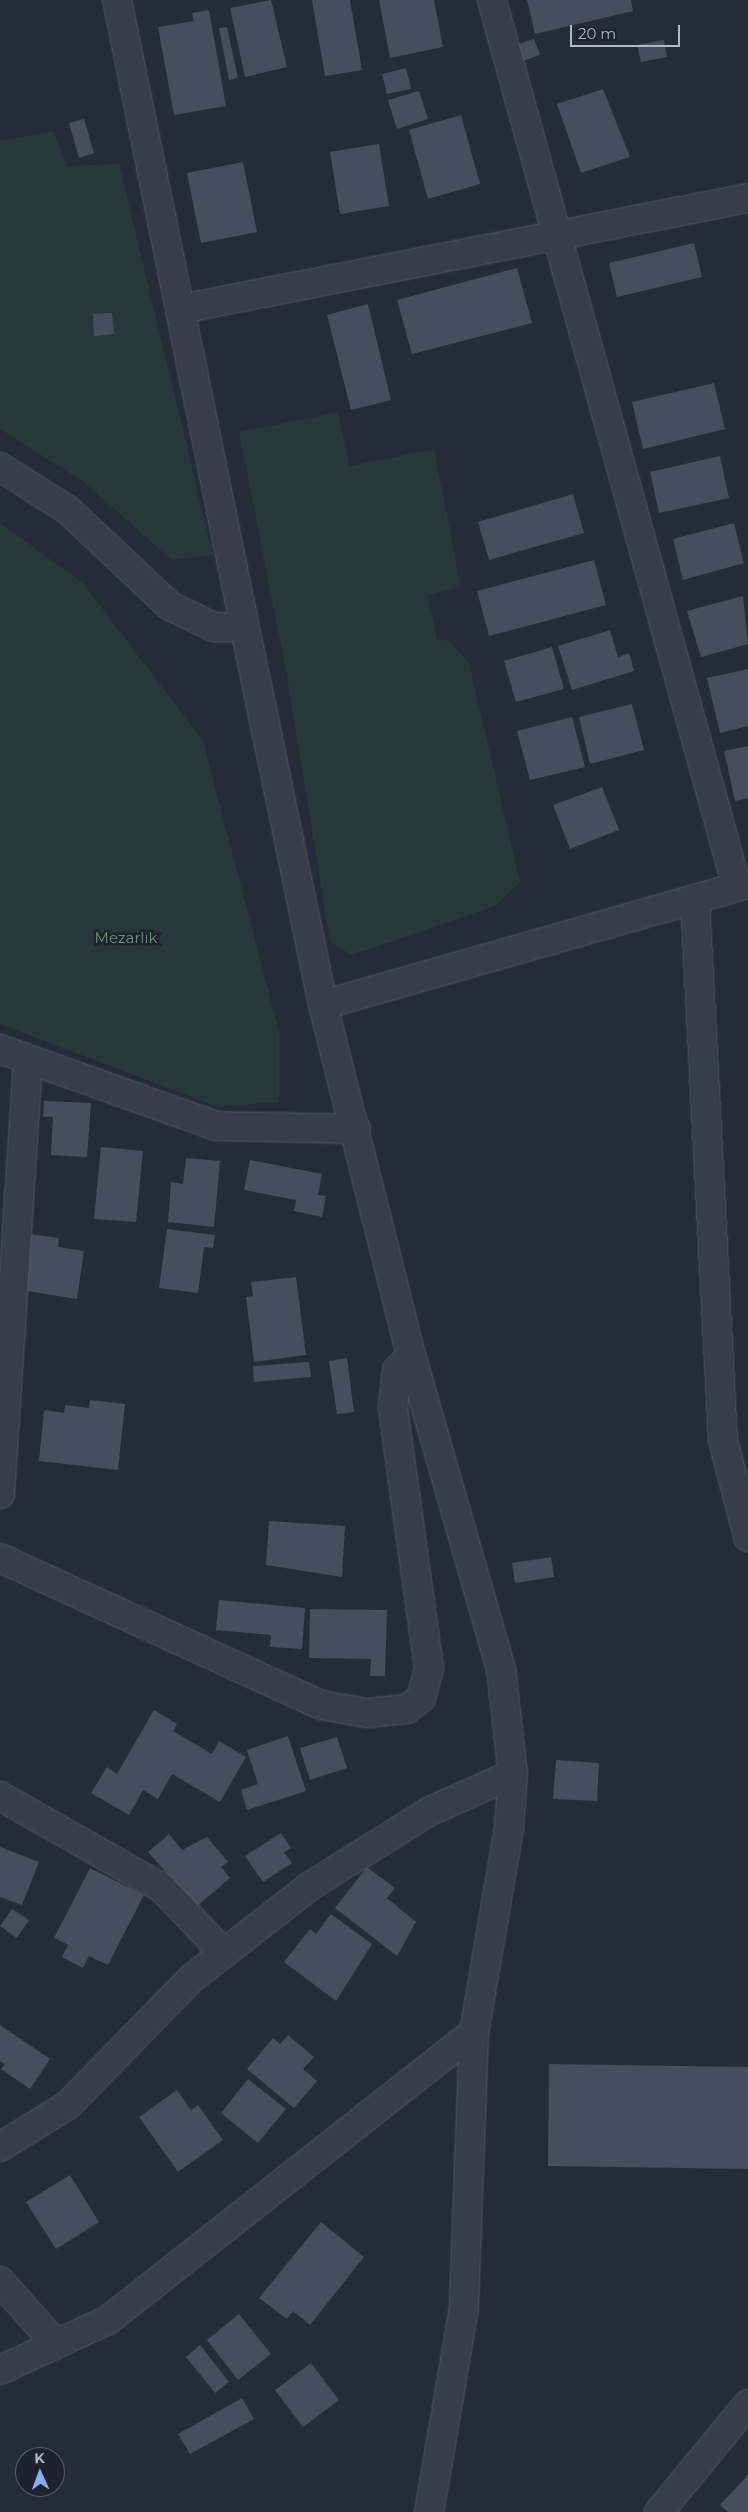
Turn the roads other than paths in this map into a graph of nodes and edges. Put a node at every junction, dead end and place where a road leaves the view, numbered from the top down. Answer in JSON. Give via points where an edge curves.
{"nodes":[{"id":1,"x":117,"y":0,"type":"edge"},
{"id":2,"x":492,"y":0,"type":"edge"},
{"id":3,"x":748,"y":198,"type":"edge"},
{"id":4,"x":555,"y":238,"type":"junction"},
{"id":5,"x":181,"y":309,"type":"junction"},
{"id":6,"x":0,"y":467,"type":"edge"},
{"id":7,"x":245,"y":628,"type":"junction"},
{"id":8,"x":743,"y":886,"type":"edge"},
{"id":9,"x":695,"y":899,"type":"junction"},
{"id":10,"x":323,"y":1005,"type":"junction"},
{"id":11,"x":0,"y":1049,"type":"edge"},
{"id":12,"x":28,"y":1060,"type":"junction"},
{"id":13,"x":356,"y":1129,"type":"junction"},
{"id":14,"x":411,"y":1355,"type":"junction"},
{"id":15,"x":0,"y":1494,"type":"edge"},
{"id":16,"x":748,"y":1537,"type":"edge"},
{"id":17,"x":0,"y":1558,"type":"edge"},
{"id":18,"x":513,"y":1774,"type":"junction"},
{"id":19,"x":0,"y":1796,"type":"edge"},
{"id":20,"x":224,"y":1953,"type":"junction"},
{"id":21,"x":474,"y":2032,"type":"junction"},
{"id":22,"x":0,"y":2148,"type":"edge"},
{"id":23,"x":0,"y":2281,"type":"edge"},
{"id":24,"x":56,"y":2344,"type":"junction"},
{"id":25,"x":0,"y":2370,"type":"edge"},
{"id":26,"x":748,"y":2404,"type":"edge"},
{"id":27,"x":429,"y":2512,"type":"edge"},
{"id":28,"x":659,"y":2512,"type":"edge"}],
"edges":[{"from":1,"to":5,"type":"street"},
{"from":2,"to":4,"type":"street"},
{"from":3,"to":4,"type":"street"},
{"from":4,"to":5,"type":"street"},
{"from":4,"to":8,"type":"street"},
{"from":5,"to":7,"type":"street"},
{"from":6,"to":7,"type":"street","via":[[68,510],[170,606],[214,627]]},
{"from":7,"to":10,"type":"street"},
{"from":8,"to":9,"type":"street"},
{"from":9,"to":10,"type":"street"},
{"from":9,"to":16,"type":"street","via":[[723,1440]]},
{"from":10,"to":13,"type":"street"},
{"from":11,"to":12,"type":"street"},
{"from":12,"to":13,"type":"street","via":[[216,1126]]},
{"from":12,"to":15,"type":"street"},
{"from":13,"to":14,"type":"street"},
{"from":14,"to":17,"type":"street","via":[[397,1370],[392,1407],[429,1668],[421,1698],[407,1709],[367,1713],[321,1705]]},
{"from":14,"to":18,"type":"street","via":[[501,1669]]},
{"from":18,"to":20,"type":"street","via":[[430,1811],[310,1886]]},
{"from":18,"to":21,"type":"street","via":[[509,1828]]},
{"from":19,"to":20,"type":"street","via":[[162,1888]]},
{"from":20,"to":22,"type":"street","via":[[192,1978],[68,2105]]},
{"from":21,"to":24,"type":"street","via":[[108,2320]]},
{"from":21,"to":27,"type":"street","via":[[464,2308]]},
{"from":23,"to":24,"type":"street"},
{"from":24,"to":25,"type":"street"},
{"from":26,"to":28,"type":"street"}]}
